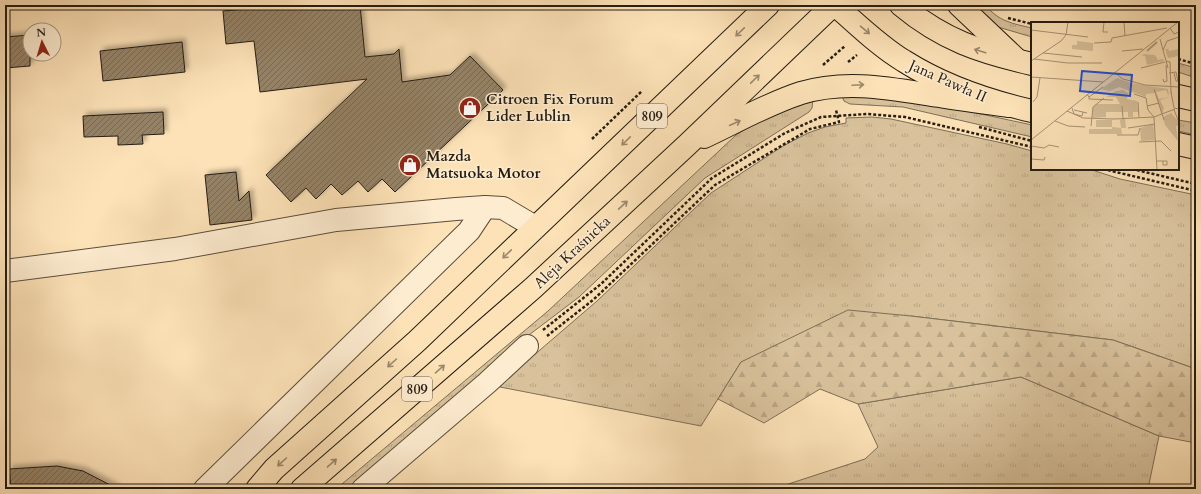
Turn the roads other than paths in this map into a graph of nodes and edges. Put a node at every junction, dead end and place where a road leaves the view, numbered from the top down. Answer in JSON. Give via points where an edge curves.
{"nodes":[{"id":1,"x":768,"y":5,"type":"edge"},
{"id":2,"x":834,"y":5,"type":"edge"},
{"id":3,"x":901,"y":5,"type":"edge"},
{"id":4,"x":959,"y":5,"type":"edge"},
{"id":5,"x":1025,"y":62,"type":"edge"},
{"id":6,"x":1179,"y":96,"type":"edge"},
{"id":7,"x":1196,"y":100,"type":"edge"},
{"id":8,"x":1009,"y":106,"type":"junction"},
{"id":9,"x":1031,"y":111,"type":"edge"},
{"id":10,"x":1179,"y":144,"type":"edge"},
{"id":11,"x":687,"y":145,"type":"junction"},
{"id":12,"x":1196,"y":148,"type":"edge"},
{"id":13,"x":485,"y":207,"type":"junction"},
{"id":14,"x":535,"y":227,"type":"junction"},
{"id":15,"x":5,"y":271,"type":"edge"},
{"id":16,"x":527,"y":346,"type":"road end"},
{"id":17,"x":205,"y":489,"type":"edge"},
{"id":18,"x":257,"y":489,"type":"edge"},
{"id":19,"x":302,"y":489,"type":"edge"},
{"id":20,"x":363,"y":489,"type":"edge"}],
"edges":[{"from":1,"to":14,"type":"main road","number":"809","one_way":true},
{"from":2,"to":8,"type":"main road","name":"Jana Pawła II","one_way":true,"via":[[903,60],[952,85]]},
{"from":11,"to":2,"type":"main road","name":"Aleja Kraśnicka","number":"809","one_way":true},
{"from":5,"to":3,"type":"main road","one_way":true,"via":[[967,47],[931,28]]},
{"from":4,"to":5,"type":"main road"},
{"from":6,"to":7,"type":"main road"},
{"from":8,"to":9,"type":"main road","name":"Jana Pawła II"},
{"from":11,"to":8,"type":"main road","one_way":true,"via":[[769,105],[801,93],[831,87],[865,85]]},
{"from":10,"to":12,"type":"main road"},
{"from":19,"to":11,"type":"main road","name":"Aleja Kraśnicka","number":"809","one_way":true,"via":[[532,288]]},
{"from":13,"to":14,"type":"street","via":[[502,208]]},
{"from":13,"to":15,"type":"street","via":[[336,220],[175,249]]},
{"from":13,"to":17,"type":"street","via":[[469,231]]},
{"from":14,"to":18,"type":"main road","number":"809","one_way":true,"via":[[417,341],[274,469]]},
{"from":16,"to":20,"type":"street"}]}
